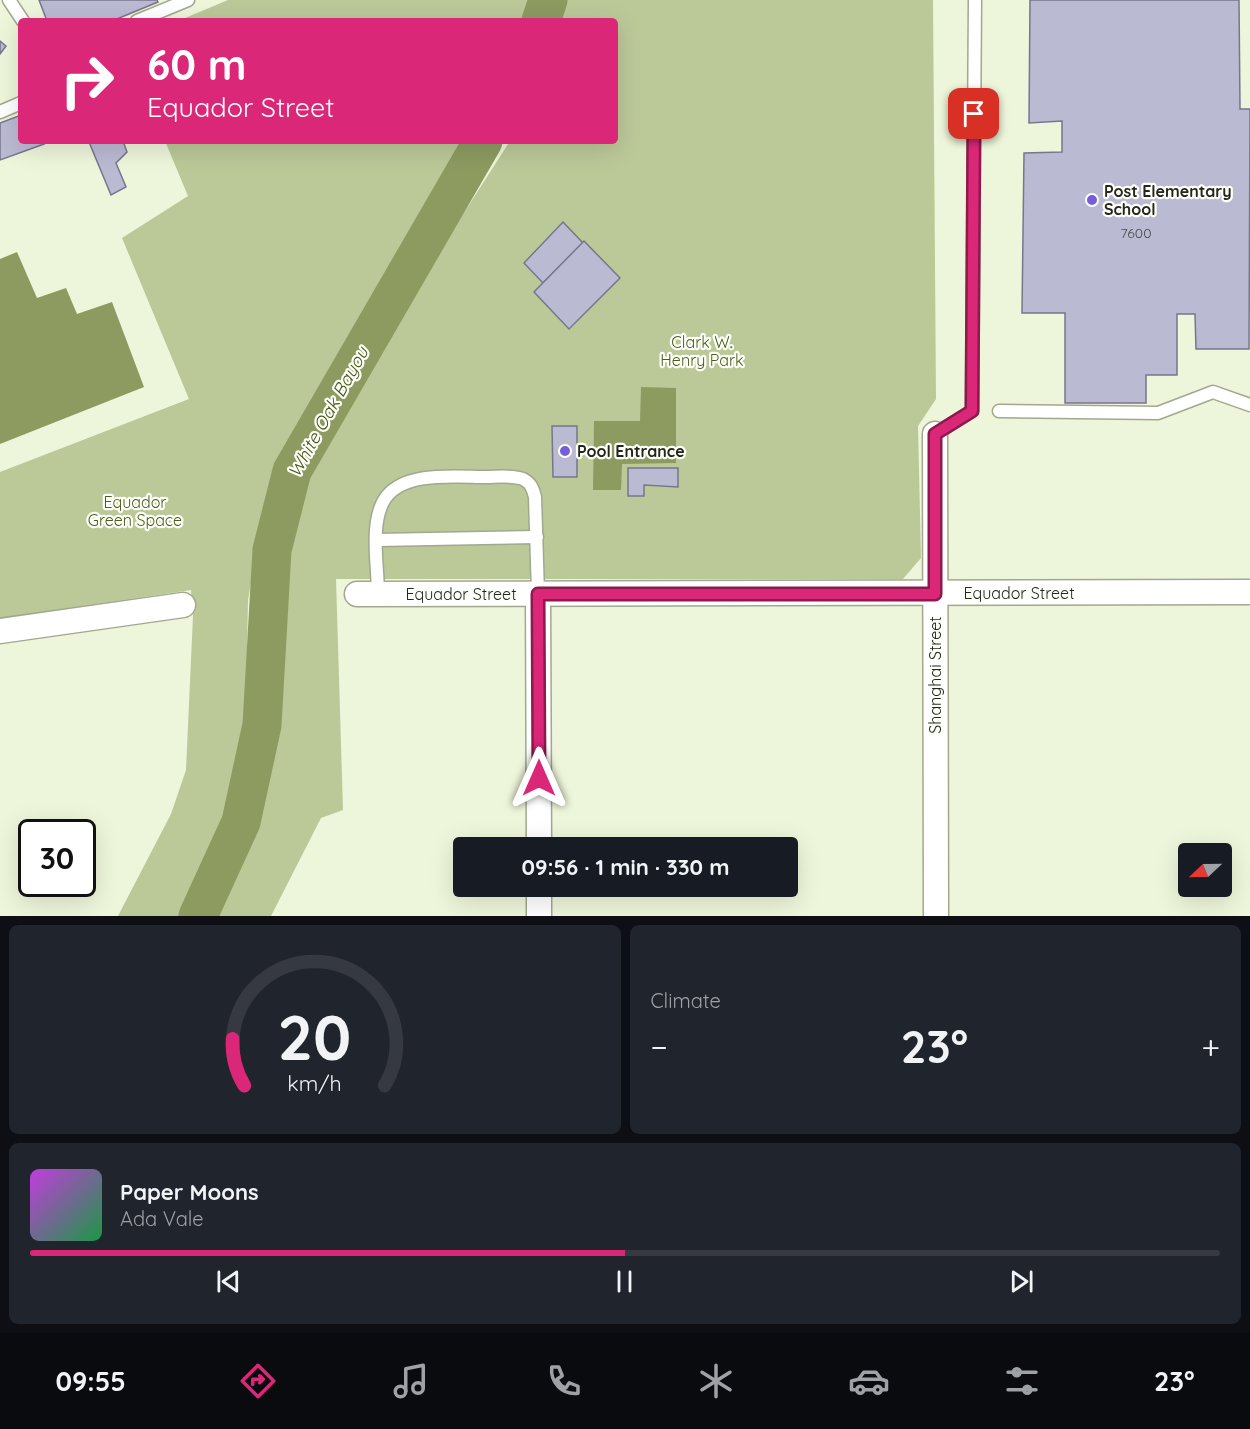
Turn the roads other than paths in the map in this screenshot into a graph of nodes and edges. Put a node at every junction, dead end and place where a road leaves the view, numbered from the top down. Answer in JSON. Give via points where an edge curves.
{"nodes":[{"id":1,"x":9,"y":0,"type":"edge"},
{"id":2,"x":188,"y":0,"type":"edge"},
{"id":3,"x":975,"y":0,"type":"edge"},
{"id":4,"x":21,"y":18,"type":"edge"},
{"id":5,"x":144,"y":18,"type":"edge"},
{"id":6,"x":18,"y":104,"type":"edge"},
{"id":7,"x":0,"y":112,"type":"edge"},
{"id":8,"x":1250,"y":405,"type":"edge"},
{"id":9,"x":999,"y":411,"type":"dead end"},
{"id":10,"x":935,"y":434,"type":"joint"},
{"id":11,"x":537,"y":537,"type":"junction"},
{"id":12,"x":377,"y":540,"type":"junction"},
{"id":13,"x":1250,"y":592,"type":"edge"},
{"id":14,"x":367,"y":594,"type":"joint"},
{"id":15,"x":538,"y":594,"type":"junction"},
{"id":16,"x":935,"y":594,"type":"junction"},
{"id":17,"x":183,"y":605,"type":"dead end"},
{"id":18,"x":0,"y":631,"type":"edge"},
{"id":19,"x":539,"y":837,"type":"edge"},
{"id":20,"x":539,"y":897,"type":"edge"},
{"id":21,"x":539,"y":916,"type":"edge"},
{"id":22,"x":936,"y":916,"type":"edge"}],
"edges":[{"from":1,"to":4,"type":"lane"},
{"from":2,"to":5,"type":"lane"},
{"from":3,"to":10,"type":"lane","via":[[972,411]]},
{"from":6,"to":7,"type":"lane"},
{"from":8,"to":9,"type":"lane","via":[[1213,392],[1158,413]]},
{"from":10,"to":16,"type":"street","name":"Shanghai Street"},
{"from":11,"to":12,"type":"lane"},
{"from":11,"to":12,"type":"lane","via":[[532,485],[522,479],[446,477],[414,481],[390,492],[382,503]]},
{"from":11,"to":15,"type":"lane"},
{"from":12,"to":14,"type":"lane"},
{"from":13,"to":16,"type":"street","name":"Equador Street"},
{"from":14,"to":15,"type":"street","name":"Equador Street"},
{"from":15,"to":16,"type":"street","name":"Equador Street"},
{"from":15,"to":19,"type":"street"},
{"from":16,"to":22,"type":"street","name":"Shanghai Street"},
{"from":17,"to":18,"type":"street"},
{"from":20,"to":21,"type":"street"}]}
